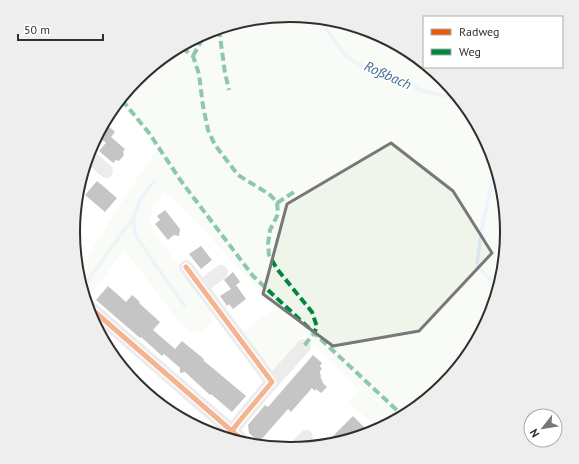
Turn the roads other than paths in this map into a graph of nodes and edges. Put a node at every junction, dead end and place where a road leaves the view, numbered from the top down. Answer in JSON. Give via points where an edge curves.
{"nodes":[{"id":1,"x":93,"y":159,"type":"edge"},
{"id":2,"x":106,"y":171,"type":"dead end"},
{"id":3,"x":186,"y":267,"type":"dead end"},
{"id":4,"x":221,"y":272,"type":"dead end"},
{"id":5,"x":202,"y":287,"type":"junction"},
{"id":6,"x":98,"y":318,"type":"edge"},
{"id":7,"x":304,"y":346,"type":"dead end"},
{"id":8,"x":272,"y":382,"type":"junction"},
{"id":9,"x":237,"y":435,"type":"edge"},
{"id":10,"x":306,"y":437,"type":"dead end"},
{"id":11,"x":301,"y":442,"type":"edge"}],
"edges":[{"from":1,"to":2,"type":"street"},
{"from":3,"to":5,"type":"street"},
{"from":4,"to":5,"type":"street"},
{"from":5,"to":8,"type":"street"},
{"from":6,"to":9,"type":"street"},
{"from":7,"to":8,"type":"street"},
{"from":8,"to":9,"type":"street","via":[[237,424]]},
{"from":10,"to":11,"type":"street"}]}
